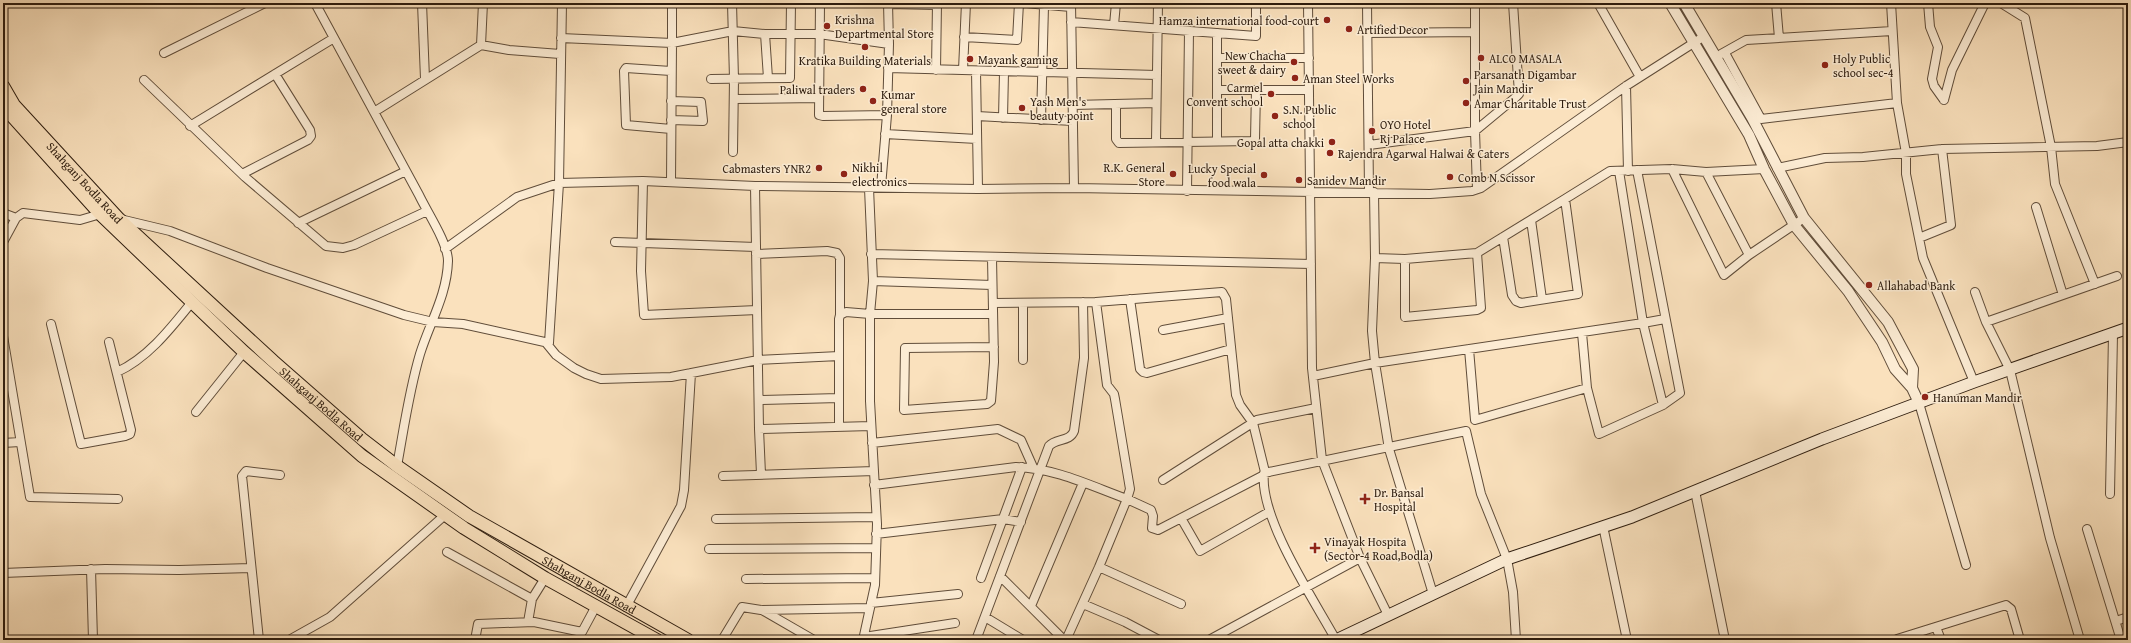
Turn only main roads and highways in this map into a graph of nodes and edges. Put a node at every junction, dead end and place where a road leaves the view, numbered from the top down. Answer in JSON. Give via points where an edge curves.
{"nodes":[{"id":1,"x":3,"y":86,"type":"edge"},
{"id":2,"x":5,"y":100,"type":"edge"},
{"id":3,"x":105,"y":212,"type":"junction"},
{"id":4,"x":2128,"y":328,"type":"edge"},
{"id":5,"x":680,"y":638,"type":"edge"},
{"id":6,"x":657,"y":640,"type":"edge"},
{"id":7,"x":1336,"y":640,"type":"edge"}],
"edges":[{"from":1,"to":2,"type":"main road","name":"Shahganj Bodla Road"},
{"from":2,"to":3,"type":"main road","name":"Shahganj Bodla Road"},
{"from":3,"to":5,"type":"main road","name":"Shahganj Bodla Road","via":[[119,218],[278,366],[351,430],[397,466],[468,516]]},
{"from":3,"to":6,"type":"main road","name":"Shahganj Bodla Road","via":[[244,352],[362,456],[445,515],[545,578]]},
{"from":4,"to":7,"type":"main road","via":[[1822,439],[1632,517],[1507,559]]}]}
